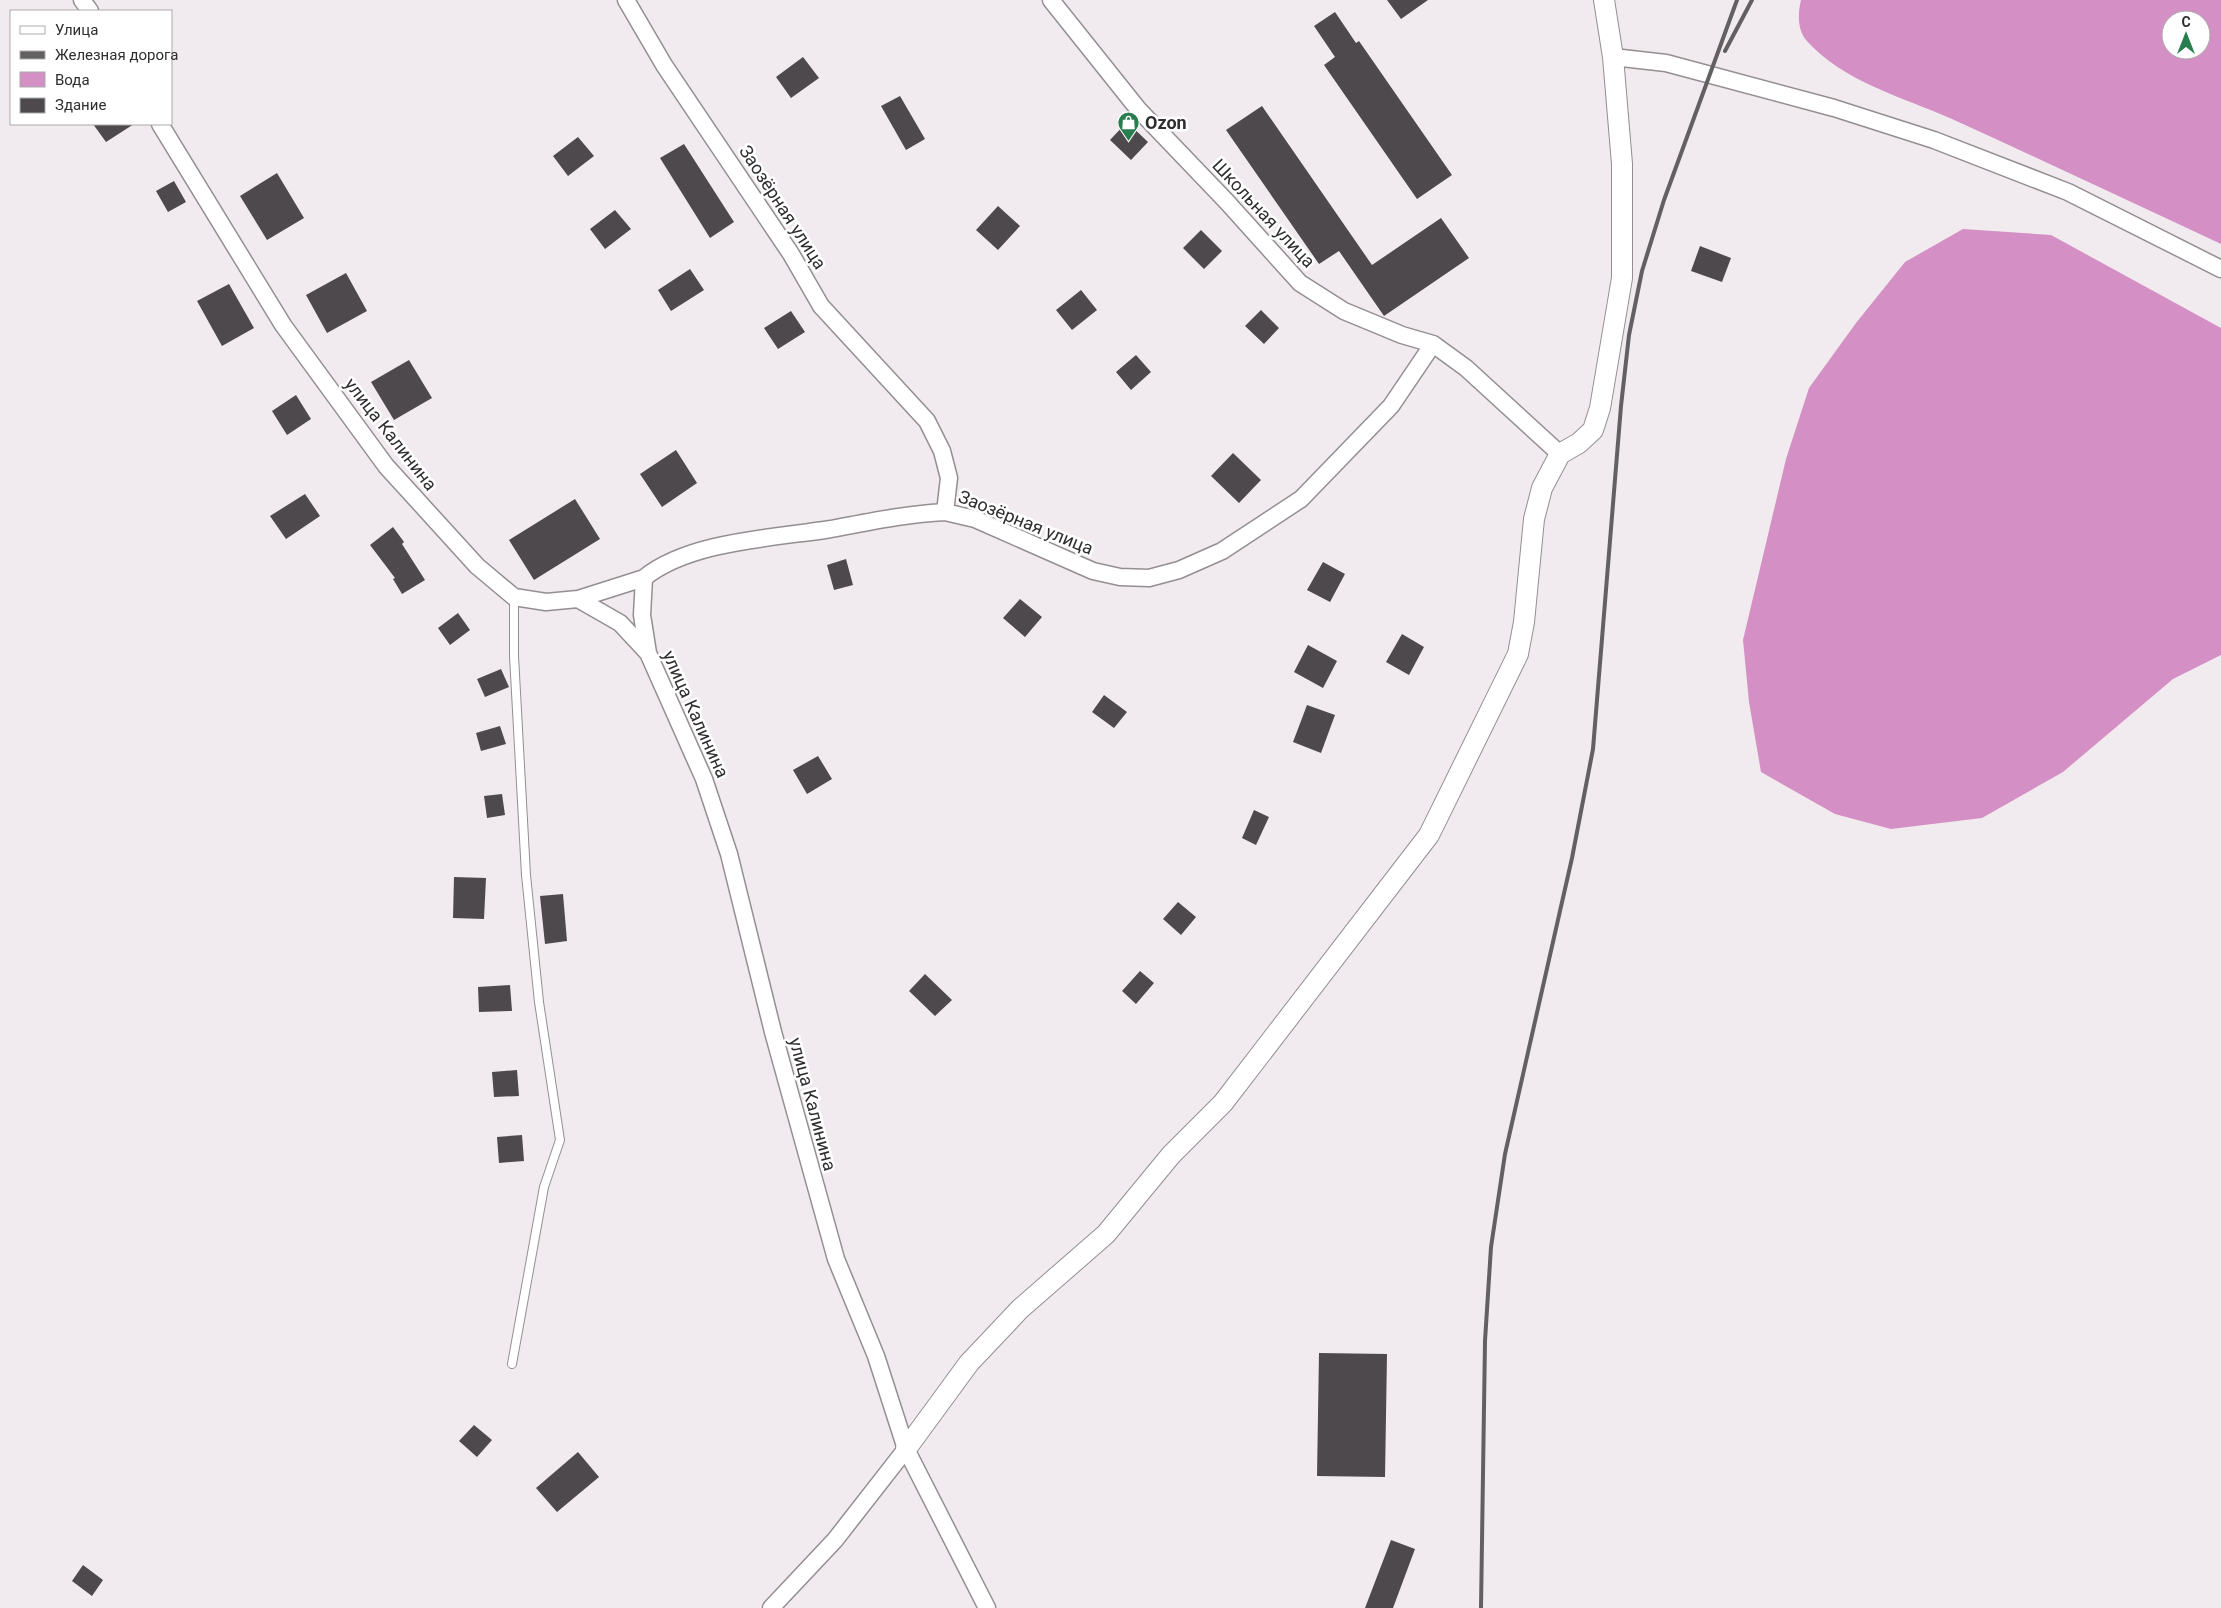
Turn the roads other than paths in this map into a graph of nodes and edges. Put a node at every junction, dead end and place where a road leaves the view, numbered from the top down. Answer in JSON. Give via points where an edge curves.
{"nodes":[{"id":1,"x":626,"y":0,"type":"edge"},
{"id":2,"x":1051,"y":0,"type":"edge"},
{"id":3,"x":1604,"y":0,"type":"edge"},
{"id":4,"x":1612,"y":57,"type":"junction"},
{"id":5,"x":161,"y":125,"type":"edge"},
{"id":6,"x":2221,"y":270,"type":"edge"},
{"id":7,"x":1433,"y":344,"type":"junction"},
{"id":8,"x":1560,"y":454,"type":"junction"},
{"id":9,"x":945,"y":512,"type":"junction"},
{"id":10,"x":644,"y":578,"type":"junction"},
{"id":11,"x":514,"y":597,"type":"junction"},
{"id":12,"x":578,"y":599,"type":"junction"},
{"id":13,"x":648,"y":653,"type":"junction"},
{"id":14,"x":512,"y":1364,"type":"dead end"},
{"id":15,"x":906,"y":1449,"type":"junction"},
{"id":16,"x":772,"y":1608,"type":"edge"},
{"id":17,"x":988,"y":1608,"type":"edge"}],
"edges":[{"from":1,"to":9,"type":"street","name":"Заозёрная улица","via":[[664,64],[791,254],[821,306],[927,422],[942,451],[949,478]]},
{"from":2,"to":7,"type":"street","name":"Школьная улица","via":[[1138,109],[1300,283],[1344,311]]},
{"from":3,"to":4,"type":"street"},
{"from":4,"to":6,"type":"street","via":[[1666,63],[1834,108],[1934,140],[2068,192]]},
{"from":4,"to":8,"type":"street","via":[[1622,164],[1622,278],[1600,408],[1593,430]]},
{"from":5,"to":11,"type":"street","name":"улица Калинина","via":[[283,325],[386,466],[477,566]]},
{"from":7,"to":8,"type":"street","name":"Школьная улица","via":[[1466,368]]},
{"from":7,"to":9,"type":"street","name":"Заозёрная улица","via":[[1391,406],[1301,499],[1222,552],[1179,570],[1149,578],[1120,577],[1093,571],[975,519]]},
{"from":8,"to":15,"type":"street","via":[[1542,488],[1534,519],[1518,654],[1429,835],[1223,1103],[1171,1155],[1106,1234],[1020,1309],[969,1363]]},
{"from":9,"to":10,"type":"street","via":[[912,514],[765,537],[683,556],[658,567]]},
{"from":10,"to":12,"type":"street"},
{"from":10,"to":13,"type":"street","via":[[642,615]]},
{"from":11,"to":12,"type":"street","via":[[546,602]]},
{"from":11,"to":14,"type":"lane","via":[[514,656],[526,875],[539,1002],[560,1140],[544,1187]]},
{"from":12,"to":13,"type":"street","name":"улица Калинина","via":[[620,623]]},
{"from":13,"to":15,"type":"street","name":"улица Калинина","via":[[704,780],[729,854],[773,1032],[836,1259],[876,1356]]},
{"from":15,"to":16,"type":"street","via":[[835,1540]]},
{"from":15,"to":17,"type":"street","name":"улица Калинина"}]}
